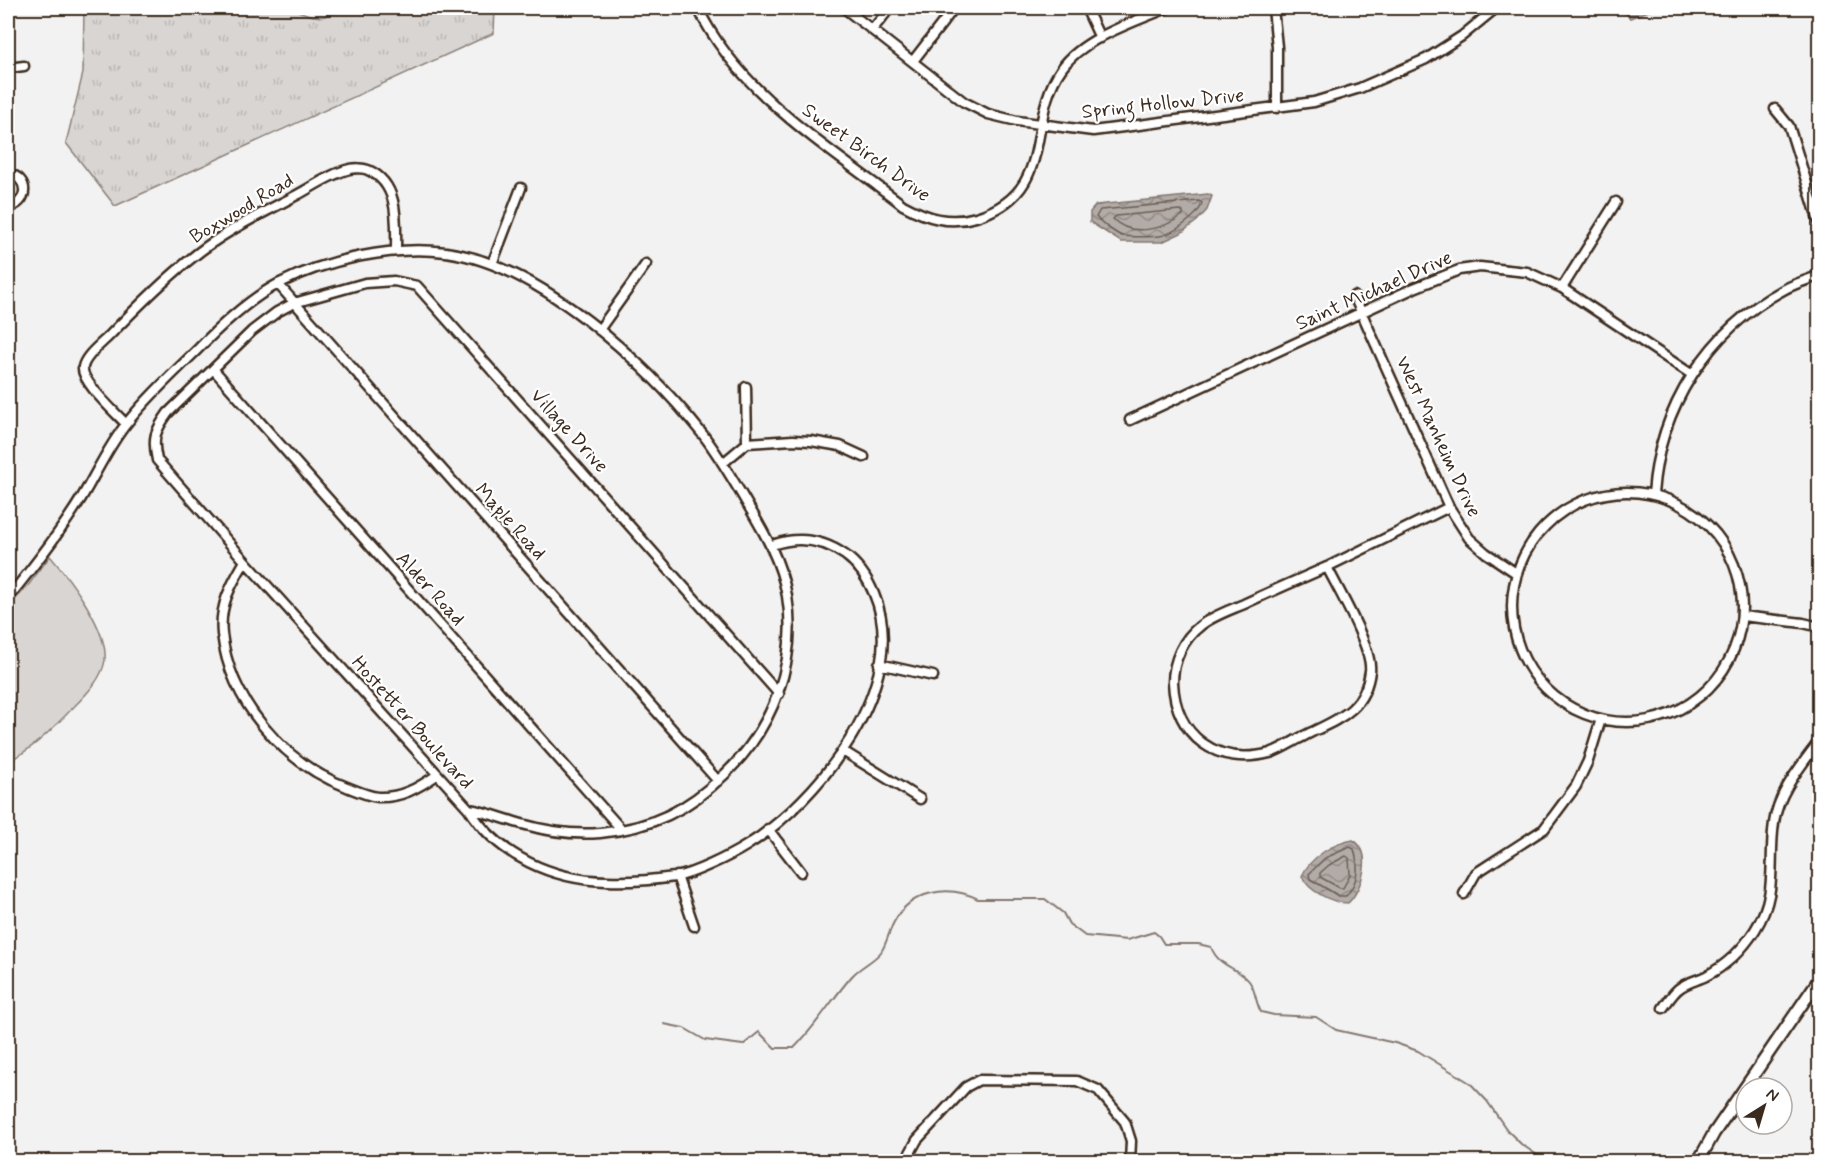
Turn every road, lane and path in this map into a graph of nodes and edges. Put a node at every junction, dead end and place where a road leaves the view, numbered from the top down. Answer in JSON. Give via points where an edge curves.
{"nodes":[{"id":1,"x":698,"y":8,"type":"edge"},
{"id":2,"x":844,"y":8,"type":"edge"},
{"id":3,"x":890,"y":8,"type":"edge"},
{"id":4,"x":954,"y":8,"type":"edge"},
{"id":5,"x":1086,"y":8,"type":"edge"},
{"id":6,"x":1167,"y":8,"type":"edge"},
{"id":7,"x":1274,"y":8,"type":"edge"},
{"id":8,"x":1496,"y":8,"type":"edge"},
{"id":9,"x":872,"y":30,"type":"junction"},
{"id":10,"x":1100,"y":38,"type":"junction"},
{"id":11,"x":913,"y":61,"type":"junction"},
{"id":12,"x":24,"y":66,"type":"dead end"},
{"id":13,"x":8,"y":68,"type":"edge"},
{"id":14,"x":1277,"y":108,"type":"junction"},
{"id":15,"x":1775,"y":109,"type":"dead end"},
{"id":16,"x":1042,"y":125,"type":"junction"},
{"id":17,"x":8,"y":174,"type":"edge"},
{"id":18,"x":521,"y":188,"type":"dead end"},
{"id":19,"x":1616,"y":202,"type":"dead end"},
{"id":20,"x":8,"y":207,"type":"edge"},
{"id":21,"x":1820,"y":225,"type":"edge"},
{"id":22,"x":396,"y":251,"type":"junction"},
{"id":23,"x":492,"y":264,"type":"junction"},
{"id":24,"x":646,"y":264,"type":"dead end"},
{"id":25,"x":1820,"y":275,"type":"edge"},
{"id":26,"x":278,"y":284,"type":"junction"},
{"id":27,"x":1562,"y":288,"type":"junction"},
{"id":28,"x":1354,"y":296,"type":"dead end"},
{"id":29,"x":294,"y":303,"type":"junction"},
{"id":30,"x":1363,"y":313,"type":"junction"},
{"id":31,"x":599,"y":330,"type":"junction"},
{"id":32,"x":214,"y":370,"type":"junction"},
{"id":33,"x":1691,"y":374,"type":"junction"},
{"id":34,"x":746,"y":387,"type":"dead end"},
{"id":35,"x":1130,"y":420,"type":"dead end"},
{"id":36,"x":126,"y":424,"type":"junction"},
{"id":37,"x":747,"y":443,"type":"junction"},
{"id":38,"x":864,"y":457,"type":"dead end"},
{"id":39,"x":723,"y":463,"type":"junction"},
{"id":40,"x":1653,"y":495,"type":"junction"},
{"id":41,"x":1449,"y":507,"type":"junction"},
{"id":42,"x":772,"y":545,"type":"junction"},
{"id":43,"x":245,"y":561,"type":"junction"},
{"id":44,"x":1328,"y":567,"type":"junction"},
{"id":45,"x":1516,"y":573,"type":"junction"},
{"id":46,"x":8,"y":598,"type":"edge"},
{"id":47,"x":1742,"y":616,"type":"junction"},
{"id":48,"x":1820,"y":627,"type":"edge"},
{"id":49,"x":879,"y":664,"type":"junction"},
{"id":50,"x":933,"y":676,"type":"dead end"},
{"id":51,"x":779,"y":694,"type":"junction"},
{"id":52,"x":1601,"y":719,"type":"junction"},
{"id":53,"x":1820,"y":740,"type":"edge"},
{"id":54,"x":843,"y":751,"type":"junction"},
{"id":55,"x":437,"y":775,"type":"junction"},
{"id":56,"x":718,"y":781,"type":"junction"},
{"id":57,"x":921,"y":799,"type":"dead end"},
{"id":58,"x":469,"y":809,"type":"junction"},
{"id":59,"x":621,"y":829,"type":"junction"},
{"id":60,"x":768,"y":829,"type":"junction"},
{"id":61,"x":801,"y":872,"type":"dead end"},
{"id":62,"x":677,"y":876,"type":"junction"},
{"id":63,"x":1464,"y":894,"type":"dead end"},
{"id":64,"x":694,"y":926,"type":"dead end"},
{"id":65,"x":1820,"y":978,"type":"edge"},
{"id":66,"x":1663,"y":1008,"type":"dead end"},
{"id":67,"x":905,"y":1161,"type":"edge"},
{"id":68,"x":1130,"y":1161,"type":"edge"},
{"id":69,"x":1698,"y":1161,"type":"edge"}],
"edges":[{"from":1,"to":16,"type":"street","name":"Sweet Birch Drive","via":[[727,56],[751,84],[783,113],[922,216],[966,220],[1006,203],[1031,172]]},
{"from":2,"to":9,"type":"street","name":"Spring Hollow Drive"},
{"from":3,"to":9,"type":"street"},
{"from":4,"to":11,"type":"street"},
{"from":5,"to":10,"type":"street"},
{"from":6,"to":10,"type":"street","name":"Sweet Birch Drive"},
{"from":7,"to":14,"type":"street"},
{"from":8,"to":14,"type":"street","name":"Spring Hollow Drive","via":[[1426,59],[1360,88]]},
{"from":9,"to":11,"type":"street","name":"Spring Hollow Drive"},
{"from":10,"to":16,"type":"street","name":"Sweet Birch Drive","via":[[1063,66],[1052,84]]},
{"from":11,"to":16,"type":"street","name":"Spring Hollow Drive","via":[[964,102],[988,114]]},
{"from":12,"to":13,"type":"street"},
{"from":14,"to":16,"type":"street","name":"Spring Hollow Drive","via":[[1108,130]]},
{"from":15,"to":21,"type":"street","via":[[1789,126]]},
{"from":17,"to":20,"type":"street","via":[[21,180],[25,190],[21,202]]},
{"from":18,"to":23,"type":"street"},
{"from":19,"to":27,"type":"street"},
{"from":22,"to":23,"type":"street","name":"Hostetter Boulevard","via":[[444,252]]},
{"from":22,"to":26,"type":"street","name":"Hostetter Boulevard","via":[[344,260]]},
{"from":22,"to":36,"type":"street","name":"Boxwood Road","via":[[396,207],[389,190],[367,170],[353,169],[315,185],[214,240],[124,320],[83,368],[84,379]]},
{"from":23,"to":31,"type":"street","name":"Hostetter Boulevard","via":[[566,305]]},
{"from":24,"to":31,"type":"street"},
{"from":25,"to":33,"type":"street","via":[[1786,288],[1755,307],[1720,339]]},
{"from":26,"to":29,"type":"street","name":"Maple Road"},
{"from":26,"to":36,"type":"street","name":"Hostetter Boulevard","via":[[214,333]]},
{"from":27,"to":30,"type":"street","name":"Saint Michael Drive","via":[[1527,272],[1480,267],[1459,270]]},
{"from":27,"to":33,"type":"street","name":"Saint Michael Drive"},
{"from":28,"to":30,"type":"street","name":"West Manheim Drive"},
{"from":29,"to":32,"type":"street","via":[[252,331]]},
{"from":29,"to":51,"type":"street","name":"Village Drive","via":[[365,283],[394,281],[417,285]]},
{"from":29,"to":56,"type":"street","name":"Maple Road"},
{"from":30,"to":35,"type":"street","name":"Saint Michael Drive"},
{"from":30,"to":41,"type":"street","name":"West Manheim Drive"},
{"from":31,"to":39,"type":"street","name":"Hostetter Boulevard","via":[[663,387]]},
{"from":32,"to":43,"type":"street","name":"Hostetter Boulevard","via":[[168,413],[153,444],[157,460]]},
{"from":32,"to":59,"type":"street","name":"Alder Road"},
{"from":33,"to":40,"type":"street","via":[[1667,426]]},
{"from":34,"to":37,"type":"street"},
{"from":36,"to":46,"type":"street","name":"Hostetter Boulevard","via":[[61,530]]},
{"from":37,"to":38,"type":"street","via":[[811,441],[840,446]]},
{"from":37,"to":39,"type":"street"},
{"from":39,"to":42,"type":"street","name":"Hostetter Boulevard"},
{"from":40,"to":45,"type":"street","via":[[1610,492],[1569,507],[1536,535]]},
{"from":40,"to":47,"type":"street","via":[[1676,502],[1713,530],[1739,581]]},
{"from":41,"to":44,"type":"street"},
{"from":41,"to":45,"type":"street","name":"West Manheim Drive","via":[[1469,538]]},
{"from":42,"to":49,"type":"street","via":[[802,539],[821,542],[858,564],[880,608],[883,638]]},
{"from":42,"to":51,"type":"street","name":"Hostetter Boulevard","via":[[787,593],[790,628]]},
{"from":43,"to":55,"type":"street","name":"Hostetter Boulevard"},
{"from":43,"to":55,"type":"street","via":[[227,593],[222,634],[245,699],[271,735],[331,781],[377,797],[412,792]]},
{"from":44,"to":44,"type":"street","via":[[1199,626],[1185,642],[1173,676],[1176,706],[1195,738],[1229,755],[1271,752],[1345,716],[1359,703],[1370,669],[1366,648]]},
{"from":45,"to":52,"type":"street","via":[[1512,615],[1522,655],[1533,673],[1563,702]]},
{"from":47,"to":48,"type":"street"},
{"from":47,"to":52,"type":"street","via":[[1728,663],[1695,699],[1660,717],[1621,722]]},
{"from":49,"to":50,"type":"street"},
{"from":49,"to":54,"type":"street","via":[[874,687]]},
{"from":51,"to":56,"type":"street","name":"Hostetter Boulevard","via":[[759,734]]},
{"from":52,"to":63,"type":"street","via":[[1576,786],[1544,829],[1476,873]]},
{"from":53,"to":66,"type":"street","via":[[1780,802],[1774,824],[1769,898],[1756,928],[1736,956],[1707,976],[1680,987]]},
{"from":54,"to":57,"type":"street"},
{"from":54,"to":60,"type":"street","via":[[808,794]]},
{"from":55,"to":58,"type":"street","name":"Hostetter Boulevard"},
{"from":56,"to":59,"type":"street","name":"Hostetter Boulevard","via":[[692,803],[668,815]]},
{"from":58,"to":59,"type":"street","name":"Hostetter Boulevard","via":[[562,832]]},
{"from":58,"to":62,"type":"street","via":[[493,839],[549,872],[627,882]]},
{"from":60,"to":61,"type":"street"},
{"from":60,"to":62,"type":"street","via":[[739,850]]},
{"from":62,"to":64,"type":"street"},
{"from":65,"to":69,"type":"street"},
{"from":67,"to":68,"type":"street","via":[[917,1140],[966,1087],[979,1080],[1077,1081],[1098,1090],[1125,1122],[1131,1141]]}]}
